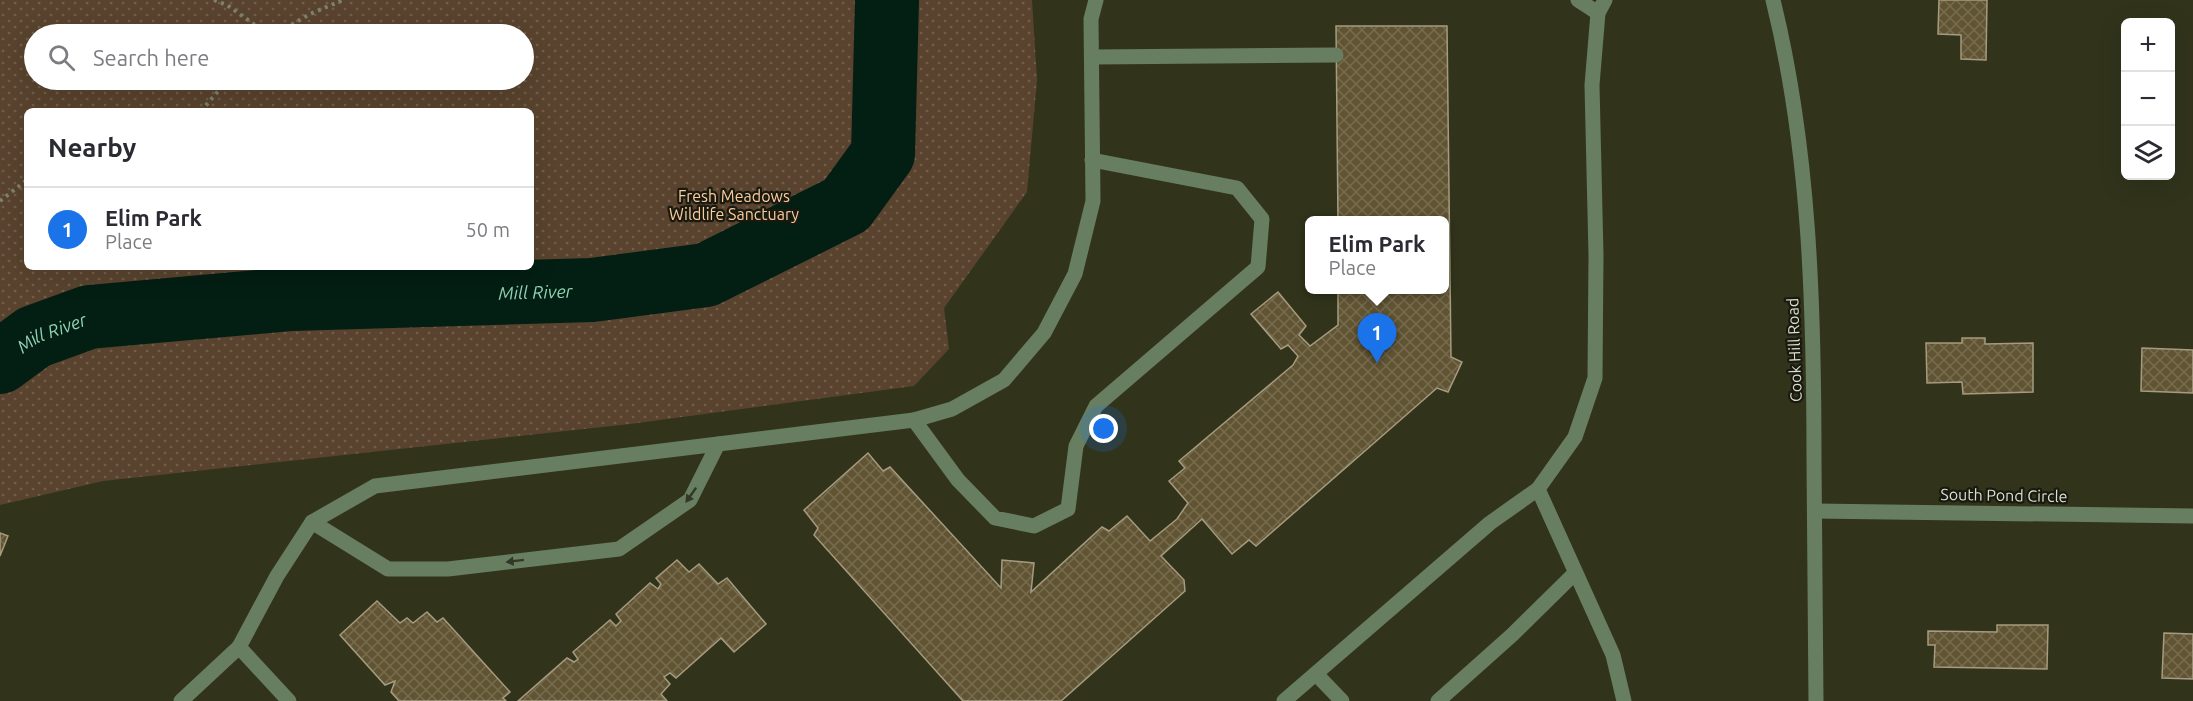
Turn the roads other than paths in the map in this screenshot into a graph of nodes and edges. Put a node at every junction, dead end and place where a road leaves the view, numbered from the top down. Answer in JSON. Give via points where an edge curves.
{"nodes":[{"id":1,"x":1096,"y":0,"type":"edge"},
{"id":2,"x":1578,"y":0,"type":"edge"},
{"id":3,"x":1773,"y":0,"type":"edge"},
{"id":4,"x":1601,"y":7,"type":"edge"},
{"id":5,"x":1336,"y":55,"type":"dead end"},
{"id":6,"x":1092,"y":57,"type":"junction"},
{"id":7,"x":1092,"y":160,"type":"junction"},
{"id":8,"x":914,"y":420,"type":"junction"},
{"id":9,"x":718,"y":444,"type":"junction"},
{"id":10,"x":1538,"y":489,"type":"junction"},
{"id":11,"x":1815,"y":511,"type":"junction"},
{"id":12,"x":2193,"y":516,"type":"edge"},
{"id":13,"x":312,"y":522,"type":"junction"},
{"id":14,"x":1575,"y":573,"type":"junction"},
{"id":15,"x":239,"y":647,"type":"junction"},
{"id":16,"x":1316,"y":674,"type":"junction"},
{"id":17,"x":181,"y":701,"type":"edge"},
{"id":18,"x":288,"y":701,"type":"edge"},
{"id":19,"x":1284,"y":701,"type":"edge"},
{"id":20,"x":1342,"y":701,"type":"edge"},
{"id":21,"x":1438,"y":701,"type":"edge"},
{"id":22,"x":1624,"y":701,"type":"edge"},
{"id":23,"x":1816,"y":701,"type":"edge"}],
"edges":[{"from":1,"to":6,"type":"street","via":[[1091,19]]},
{"from":2,"to":4,"type":"street"},
{"from":3,"to":11,"type":"street","name":"Cook Hill Road","via":[[1806,205],[1814,349]]},
{"from":4,"to":10,"type":"street","via":[[1592,85],[1595,378],[1575,437]]},
{"from":5,"to":6,"type":"street"},
{"from":6,"to":7,"type":"street"},
{"from":7,"to":8,"type":"street","via":[[1093,201],[1075,273],[1044,333],[1004,380],[952,409]]},
{"from":7,"to":8,"type":"street","via":[[1237,188],[1262,219],[1257,267],[1096,406],[1076,446],[1068,509],[1034,526],[995,518],[958,480]]},
{"from":8,"to":9,"type":"street"},
{"from":9,"to":13,"type":"street","via":[[375,486]]},
{"from":9,"to":13,"type":"street","one_way":true,"via":[[690,500],[619,549],[448,569],[388,569]]},
{"from":10,"to":14,"type":"street"},
{"from":10,"to":16,"type":"street","via":[[1491,523]]},
{"from":11,"to":12,"type":"street","name":"South Pond Circle"},
{"from":11,"to":23,"type":"street","name":"Cook Hill Road"},
{"from":13,"to":15,"type":"street"},
{"from":14,"to":21,"type":"street"},
{"from":14,"to":22,"type":"street","via":[[1613,655]]},
{"from":15,"to":17,"type":"street"},
{"from":15,"to":18,"type":"street"},
{"from":16,"to":19,"type":"street"},
{"from":16,"to":20,"type":"street"}]}
